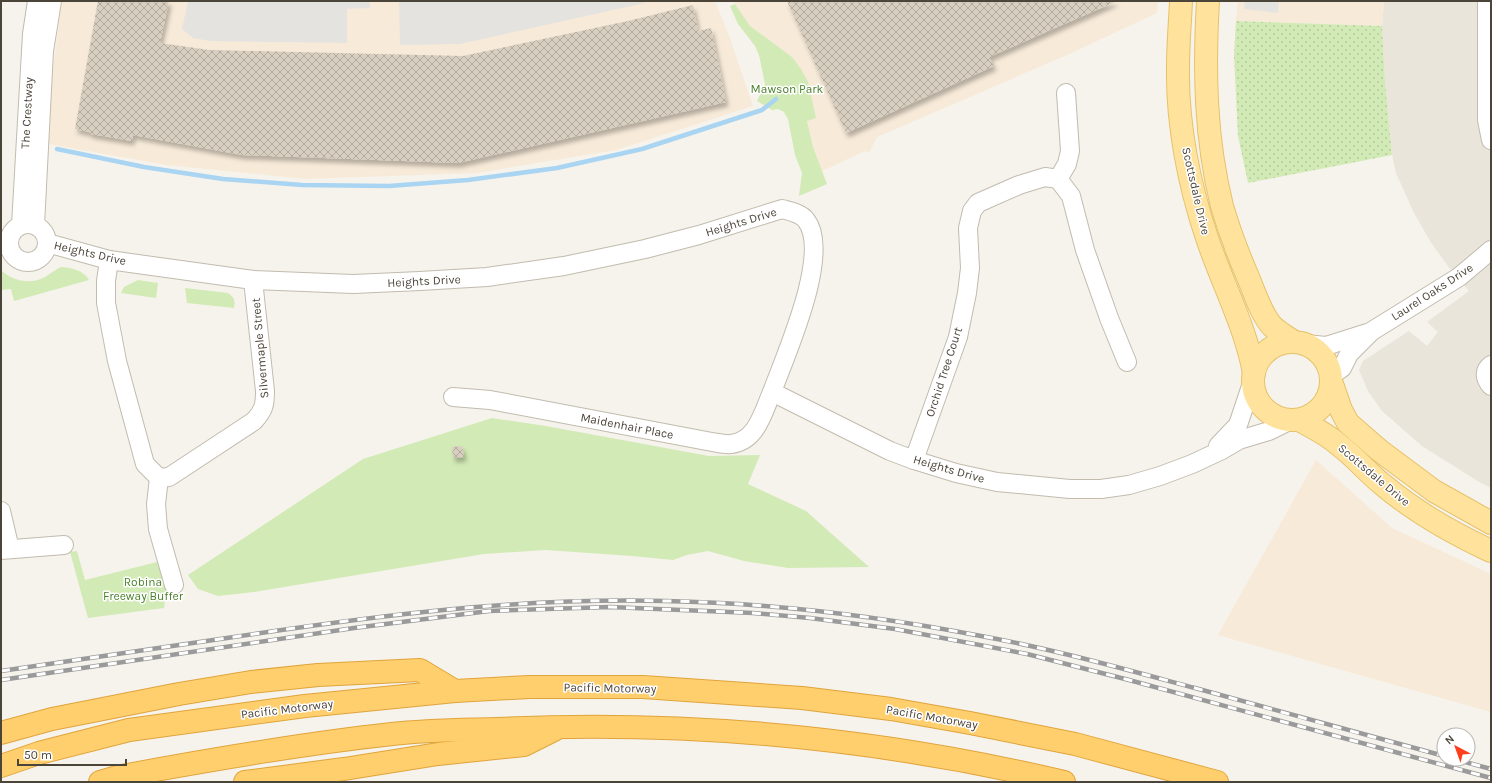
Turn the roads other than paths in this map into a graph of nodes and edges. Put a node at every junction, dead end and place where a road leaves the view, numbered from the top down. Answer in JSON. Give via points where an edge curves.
{"nodes":[{"id":1,"x":38,"y":1,"type":"edge"},
{"id":2,"x":52,"y":1,"type":"edge"},
{"id":3,"x":1181,"y":1,"type":"edge"},
{"id":4,"x":1208,"y":1,"type":"edge"},
{"id":5,"x":1487,"y":1,"type":"edge"},
{"id":6,"x":1066,"y":93,"type":"dead end"},
{"id":7,"x":1491,"y":140,"type":"edge"},
{"id":8,"x":1058,"y":179,"type":"junction"},
{"id":9,"x":28,"y":225,"type":"junction"},
{"id":10,"x":47,"y":243,"type":"junction"},
{"id":11,"x":5,"y":245,"type":"edge"},
{"id":12,"x":1491,"y":250,"type":"edge"},
{"id":13,"x":109,"y":260,"type":"junction"},
{"id":14,"x":253,"y":280,"type":"junction"},
{"id":15,"x":1372,"y":331,"type":"junction"},
{"id":16,"x":1299,"y":343,"type":"junction"},
{"id":17,"x":1127,"y":362,"type":"dead end"},
{"id":18,"x":1491,"y":365,"type":"edge"},
{"id":19,"x":1253,"y":378,"type":"junction"},
{"id":20,"x":1332,"y":380,"type":"junction"},
{"id":21,"x":1491,"y":386,"type":"edge"},
{"id":22,"x":772,"y":392,"type":"junction"},
{"id":23,"x":453,"y":397,"type":"dead end"},
{"id":24,"x":1295,"y":421,"type":"junction"},
{"id":25,"x":1202,"y":459,"type":"junction"},
{"id":26,"x":914,"y":460,"type":"junction"},
{"id":27,"x":159,"y":478,"type":"junction"},
{"id":28,"x":1,"y":511,"type":"edge"},
{"id":29,"x":1491,"y":523,"type":"edge"},
{"id":30,"x":64,"y":545,"type":"dead end"},
{"id":31,"x":5,"y":550,"type":"edge"},
{"id":32,"x":1491,"y":551,"type":"edge"},
{"id":33,"x":174,"y":584,"type":"dead end"},
{"id":34,"x":455,"y":691,"type":"junction"},
{"id":35,"x":562,"y":726,"type":"junction"},
{"id":36,"x":1,"y":733,"type":"edge"},
{"id":37,"x":1,"y":766,"type":"edge"},
{"id":38,"x":100,"y":782,"type":"edge"},
{"id":39,"x":245,"y":782,"type":"edge"},
{"id":40,"x":1064,"y":782,"type":"edge"},
{"id":41,"x":1217,"y":782,"type":"edge"}],
"edges":[{"from":1,"to":9,"type":"street","name":"The Crestway","via":[[32,34]]},
{"from":2,"to":9,"type":"street","name":"The Crestway","via":[[44,51]]},
{"from":3,"to":19,"type":"main road","name":"Scottsdale Drive","via":[[1178,69],[1179,105],[1185,148],[1206,237],[1246,338]]},
{"from":4,"to":16,"type":"main road","name":"Scottsdale Drive","via":[[1206,106],[1214,171],[1223,207],[1239,256],[1265,314],[1272,326]]},
{"from":5,"to":7,"type":"street","via":[[1486,114]]},
{"from":6,"to":8,"type":"street","via":[[1070,151],[1067,164]]},
{"from":8,"to":17,"type":"street","via":[[1071,196],[1088,256]]},
{"from":8,"to":26,"type":"street","name":"Orchid Tree Court","via":[[1045,177],[1019,185],[978,203],[972,211],[968,228],[970,268],[958,337]]},
{"from":9,"to":10,"type":"street","via":[[41,229]]},
{"from":9,"to":11,"type":"street","via":[[15,228]]},
{"from":10,"to":11,"type":"street","via":[[46,250],[38,260],[26,263],[14,258]]},
{"from":10,"to":13,"type":"street","name":"Heights Drive"},
{"from":12,"to":15,"type":"street","name":"Laurel Oaks Drive","via":[[1459,277]]},
{"from":13,"to":14,"type":"street","name":"Heights Drive"},
{"from":13,"to":27,"type":"street","via":[[106,303],[116,361],[145,464]]},
{"from":14,"to":22,"type":"street","name":"Heights Drive","via":[[353,284],[486,277],[564,266],[645,249],[782,209],[806,219],[814,237],[807,296]]},
{"from":14,"to":27,"type":"street","name":"Silvermaple Street","via":[[265,390],[262,411],[254,421],[169,477]]},
{"from":15,"to":16,"type":"street","name":"Laurel Oaks Drive","via":[[1326,346]]},
{"from":15,"to":20,"type":"street","name":"Laurel Oaks Drive","via":[[1349,354]]},
{"from":16,"to":19,"type":"main road","via":[[1281,344],[1268,350],[1259,360]]},
{"from":16,"to":20,"type":"main road","via":[[1318,350],[1327,362]]},
{"from":18,"to":21,"type":"street","via":[[1485,375]]},
{"from":19,"to":24,"type":"main road","via":[[1255,397],[1263,409],[1275,418]]},
{"from":19,"to":25,"type":"street","name":"Heights Drive","via":[[1238,425]]},
{"from":20,"to":24,"type":"main road","via":[[1325,400],[1314,412]]},
{"from":20,"to":29,"type":"main road","name":"Scottsdale Drive","via":[[1340,410],[1348,423],[1434,492]]},
{"from":22,"to":23,"type":"street","name":"Maidenhair Place","via":[[756,429],[745,439],[731,444],[490,400]]},
{"from":22,"to":26,"type":"street","name":"Heights Drive"},
{"from":24,"to":25,"type":"street","name":"Heights Drive","via":[[1239,440]]},
{"from":24,"to":32,"type":"main road","name":"Scottsdale Drive","via":[[1322,433],[1340,445],[1380,483],[1418,511],[1453,533]]},
{"from":25,"to":26,"type":"street","name":"Heights Drive","via":[[1160,476],[1101,489],[1070,489],[997,482]]},
{"from":27,"to":33,"type":"street","via":[[156,504],[158,529]]},
{"from":28,"to":31,"type":"street"},
{"from":30,"to":31,"type":"street"},
{"from":34,"to":36,"type":"highway","via":[[420,670],[318,675],[251,682],[179,694]]},
{"from":34,"to":37,"type":"highway","name":"Pacific Motorway","via":[[305,706],[129,730],[38,752]]},
{"from":34,"to":41,"type":"highway","name":"Pacific Motorway","via":[[529,687],[643,687],[802,698],[891,709],[1037,736]]},
{"from":35,"to":38,"type":"highway","via":[[394,733],[239,754]]},
{"from":35,"to":39,"type":"highway","via":[[524,745],[438,754]]},
{"from":35,"to":40,"type":"highway","via":[[680,728],[788,736],[915,752]]}]}
